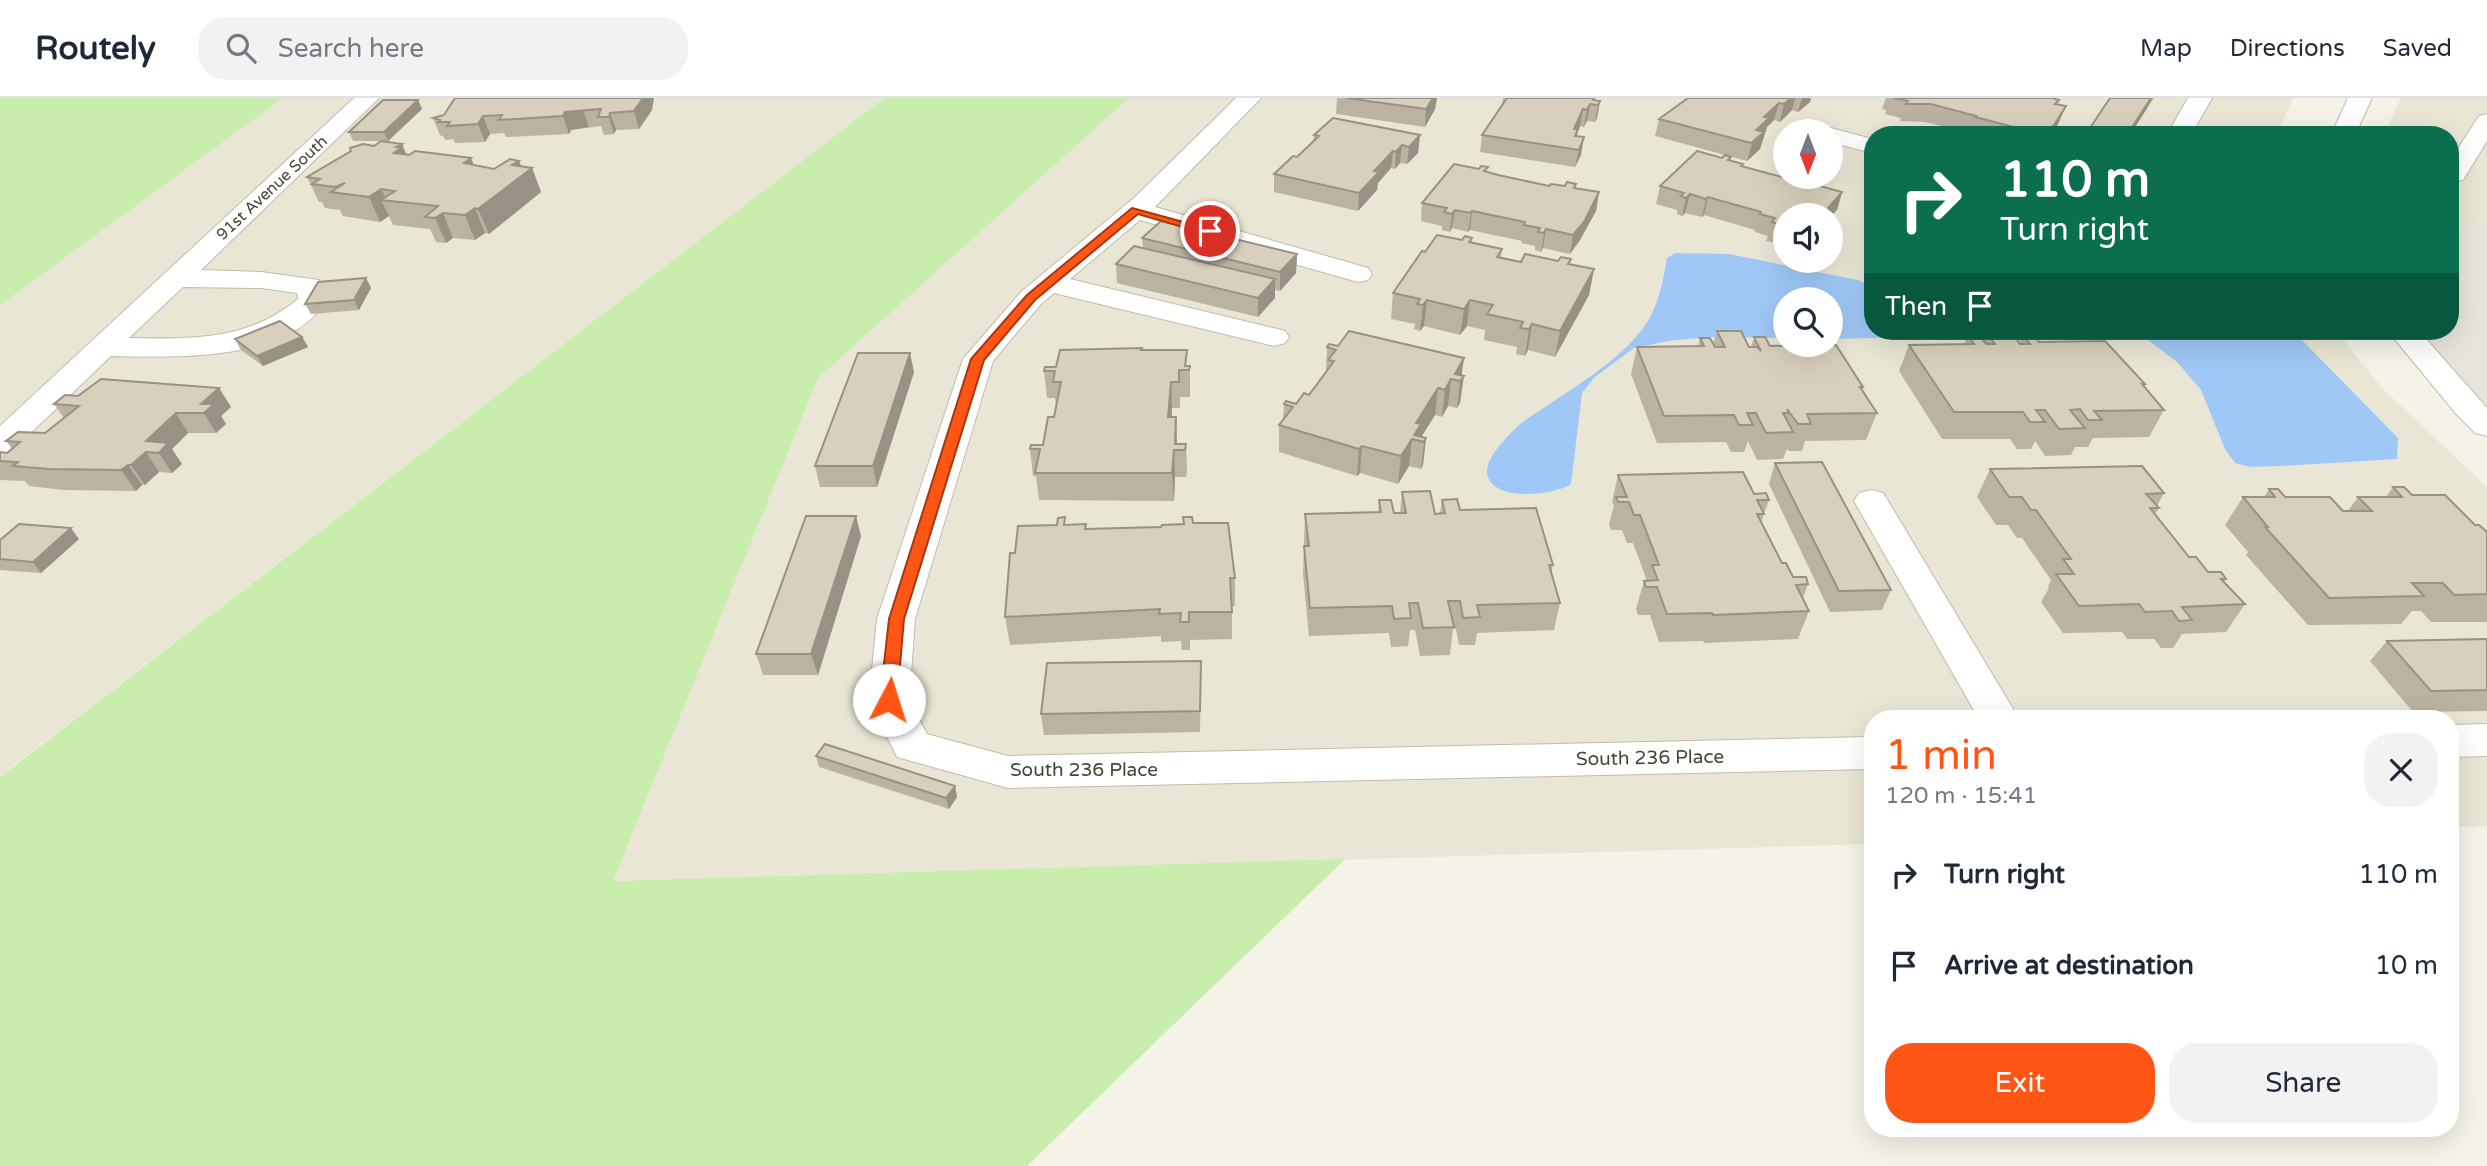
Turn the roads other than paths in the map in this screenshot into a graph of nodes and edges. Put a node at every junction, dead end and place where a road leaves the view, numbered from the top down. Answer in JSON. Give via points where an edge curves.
{"nodes":[{"id":1,"x":368,"y":98,"type":"edge"},
{"id":2,"x":1249,"y":98,"type":"edge"},
{"id":3,"x":2200,"y":98,"type":"edge"},
{"id":4,"x":2360,"y":98,"type":"edge"},
{"id":5,"x":2487,"y":121,"type":"edge"},
{"id":6,"x":2184,"y":126,"type":"edge"},
{"id":7,"x":2347,"y":126,"type":"edge"},
{"id":8,"x":1843,"y":138,"type":"edge"},
{"id":9,"x":1864,"y":144,"type":"edge"},
{"id":10,"x":2460,"y":175,"type":"edge"},
{"id":11,"x":1136,"y":210,"type":"junction"},
{"id":12,"x":1358,"y":274,"type":"dead end"},
{"id":13,"x":176,"y":278,"type":"junction"},
{"id":14,"x":1049,"y":283,"type":"junction"},
{"id":15,"x":1274,"y":337,"type":"dead end"},
{"id":16,"x":2411,"y":340,"type":"edge"},
{"id":17,"x":102,"y":347,"type":"junction"},
{"id":18,"x":2487,"y":426,"type":"edge"},
{"id":19,"x":0,"y":444,"type":"edge"},
{"id":20,"x":1871,"y":501,"type":"dead end"},
{"id":21,"x":1994,"y":710,"type":"edge"},
{"id":22,"x":2487,"y":740,"type":"edge"},
{"id":23,"x":2459,"y":741,"type":"edge"},
{"id":24,"x":1864,"y":753,"type":"edge"}],
"edges":[{"from":1,"to":13,"type":"street","name":"91st Avenue South"},
{"from":2,"to":11,"type":"street","name":"South 236 Place"},
{"from":3,"to":6,"type":"street"},
{"from":4,"to":7,"type":"street"},
{"from":5,"to":10,"type":"street"},
{"from":8,"to":9,"type":"street"},
{"from":11,"to":12,"type":"street"},
{"from":11,"to":14,"type":"street","name":"South 236 Place"},
{"from":13,"to":17,"type":"street","name":"91st Avenue South"},
{"from":13,"to":17,"type":"street","via":[[309,286],[313,301],[287,322],[251,338],[190,347]]},
{"from":14,"to":15,"type":"street"},
{"from":14,"to":24,"type":"street","name":"South 236 Place","via":[[978,359],[897,619],[889,700],[912,746],[1008,772]]},
{"from":16,"to":18,"type":"street"},
{"from":17,"to":19,"type":"street","name":"91st Avenue South"},
{"from":20,"to":21,"type":"street"},
{"from":22,"to":23,"type":"street"}]}
